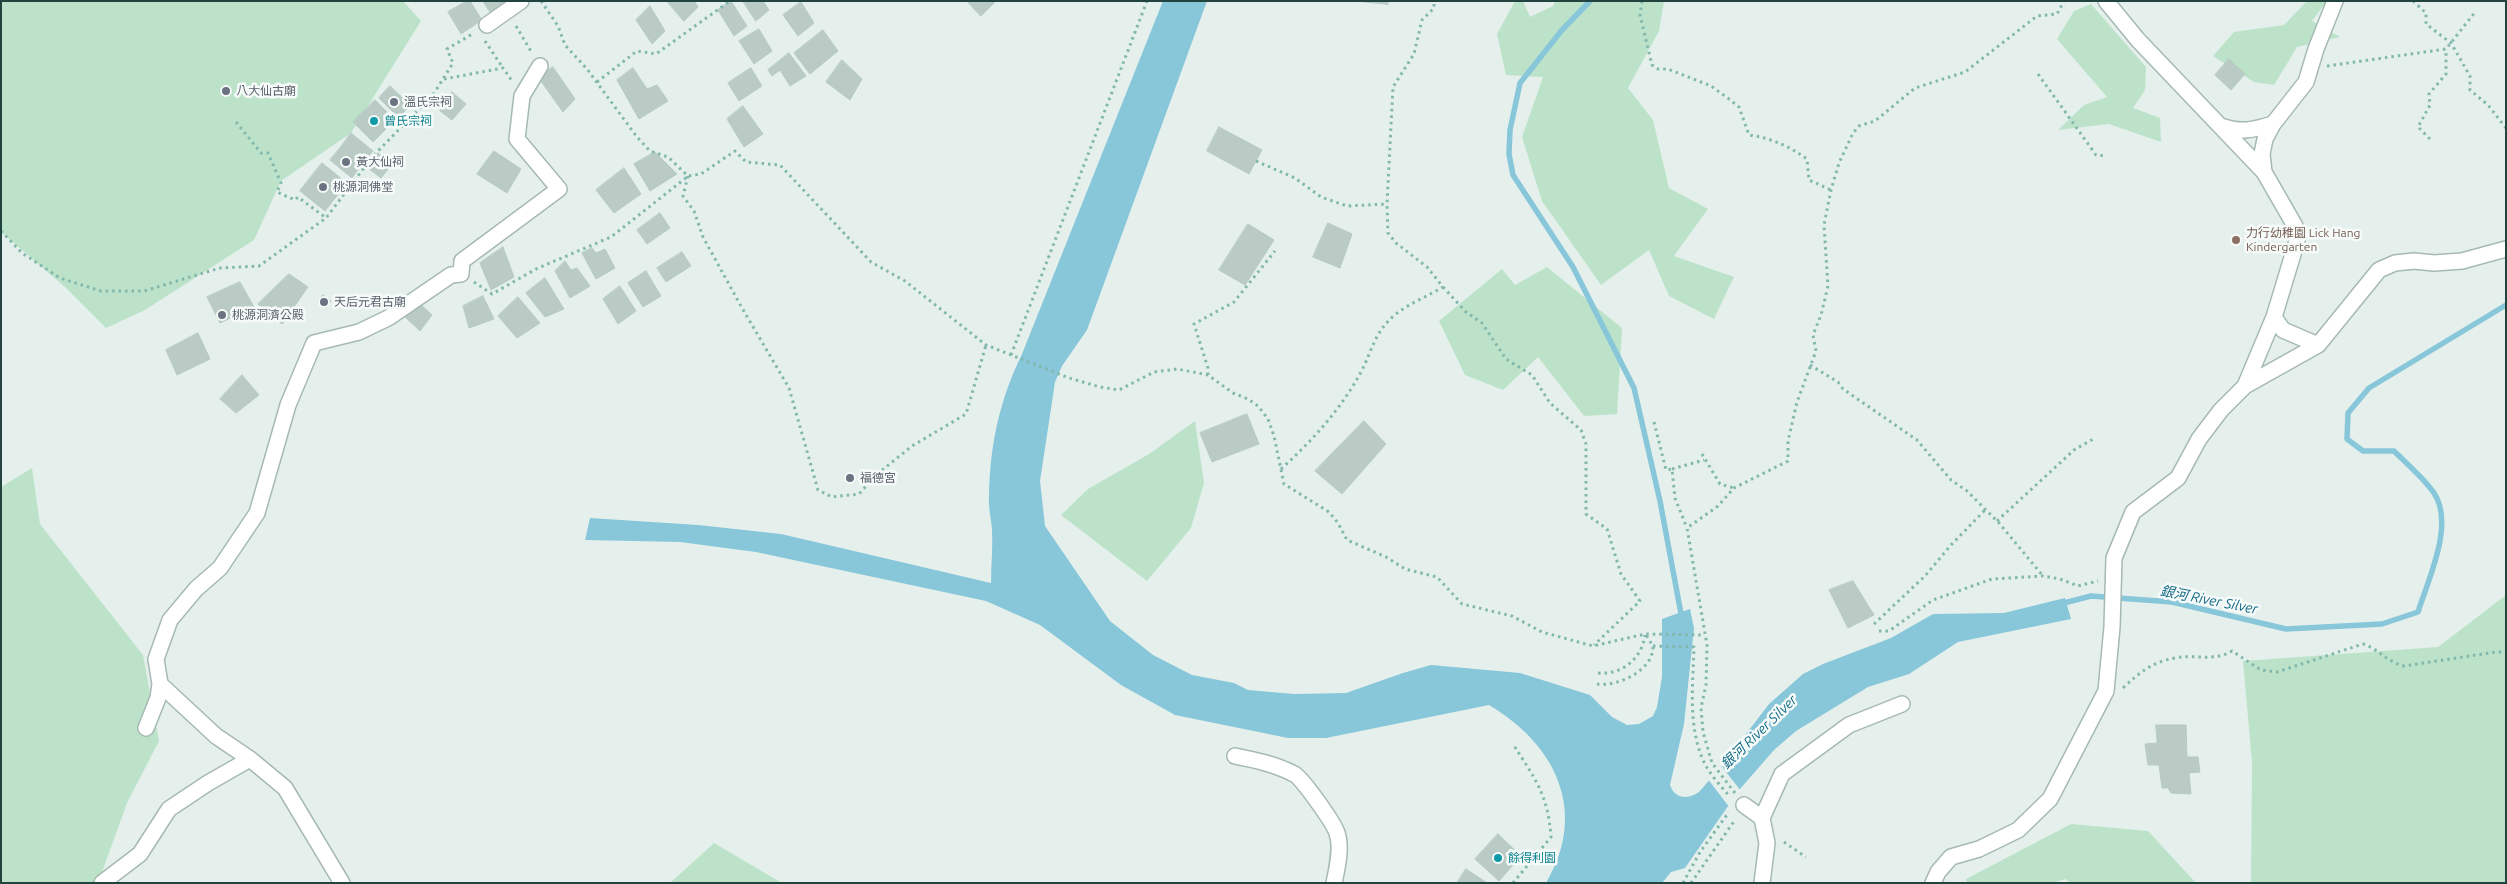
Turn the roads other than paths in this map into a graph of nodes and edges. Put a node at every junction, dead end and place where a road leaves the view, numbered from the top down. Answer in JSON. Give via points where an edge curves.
{"nodes":[{"id":1,"x":521,"y":1,"type":"edge"},
{"id":2,"x":2106,"y":1,"type":"edge"},
{"id":3,"x":2335,"y":1,"type":"edge"},
{"id":4,"x":482,"y":28,"type":"road end"},
{"id":5,"x":540,"y":66,"type":"road end"},
{"id":6,"x":2273,"y":124,"type":"junction"},
{"id":7,"x":2221,"y":126,"type":"junction"},
{"id":8,"x":2264,"y":172,"type":"junction"},
{"id":9,"x":2506,"y":249,"type":"edge"},
{"id":10,"x":2274,"y":317,"type":"junction"},
{"id":11,"x":2318,"y":345,"type":"junction"},
{"id":12,"x":2246,"y":386,"type":"junction"},
{"id":13,"x":160,"y":684,"type":"junction"},
{"id":14,"x":1902,"y":704,"type":"dead end"},
{"id":15,"x":146,"y":728,"type":"dead end"},
{"id":16,"x":1234,"y":756,"type":"dead end"},
{"id":17,"x":250,"y":759,"type":"junction"},
{"id":18,"x":1739,"y":806,"type":"road end"},
{"id":19,"x":1762,"y":818,"type":"junction"},
{"id":20,"x":1762,"y":882,"type":"edge"},
{"id":21,"x":102,"y":883,"type":"edge"},
{"id":22,"x":342,"y":883,"type":"edge"},
{"id":23,"x":1334,"y":883,"type":"edge"},
{"id":24,"x":1934,"y":883,"type":"edge"}],
"edges":[{"from":1,"to":4,"type":"street"},
{"from":2,"to":7,"type":"street","via":[[2138,40]]},
{"from":3,"to":6,"type":"street","via":[[2306,82]]},
{"from":5,"to":13,"type":"street","via":[[522,96],[517,139],[559,190],[462,261],[461,274],[451,274],[388,318],[314,343],[288,405],[257,513],[220,568],[196,588],[170,620],[156,659]]},
{"from":6,"to":7,"type":"street","via":[[2238,132]]},
{"from":6,"to":8,"type":"street","via":[[2262,154]]},
{"from":7,"to":8,"type":"street"},
{"from":8,"to":10,"type":"street","via":[[2288,211],[2297,233],[2296,247]]},
{"from":9,"to":11,"type":"street","via":[[2462,261],[2395,263],[2379,270]]},
{"from":10,"to":11,"type":"street","via":[[2283,330]]},
{"from":10,"to":12,"type":"street"},
{"from":11,"to":12,"type":"street"},
{"from":12,"to":24,"type":"street","via":[[2221,410],[2199,439],[2178,478],[2132,512],[2114,558],[2106,691],[2050,799],[2018,830],[1980,849],[1950,857]]},
{"from":13,"to":15,"type":"street"},
{"from":13,"to":17,"type":"street","via":[[216,736]]},
{"from":14,"to":19,"type":"street","via":[[1849,725],[1782,774]]},
{"from":16,"to":23,"type":"street","via":[[1274,765],[1296,775],[1338,833],[1338,866]]},
{"from":17,"to":21,"type":"street","via":[[169,809],[140,854]]},
{"from":17,"to":22,"type":"street","via":[[285,788]]},
{"from":18,"to":19,"type":"street"},
{"from":19,"to":20,"type":"street","via":[[1767,843]]}]}
